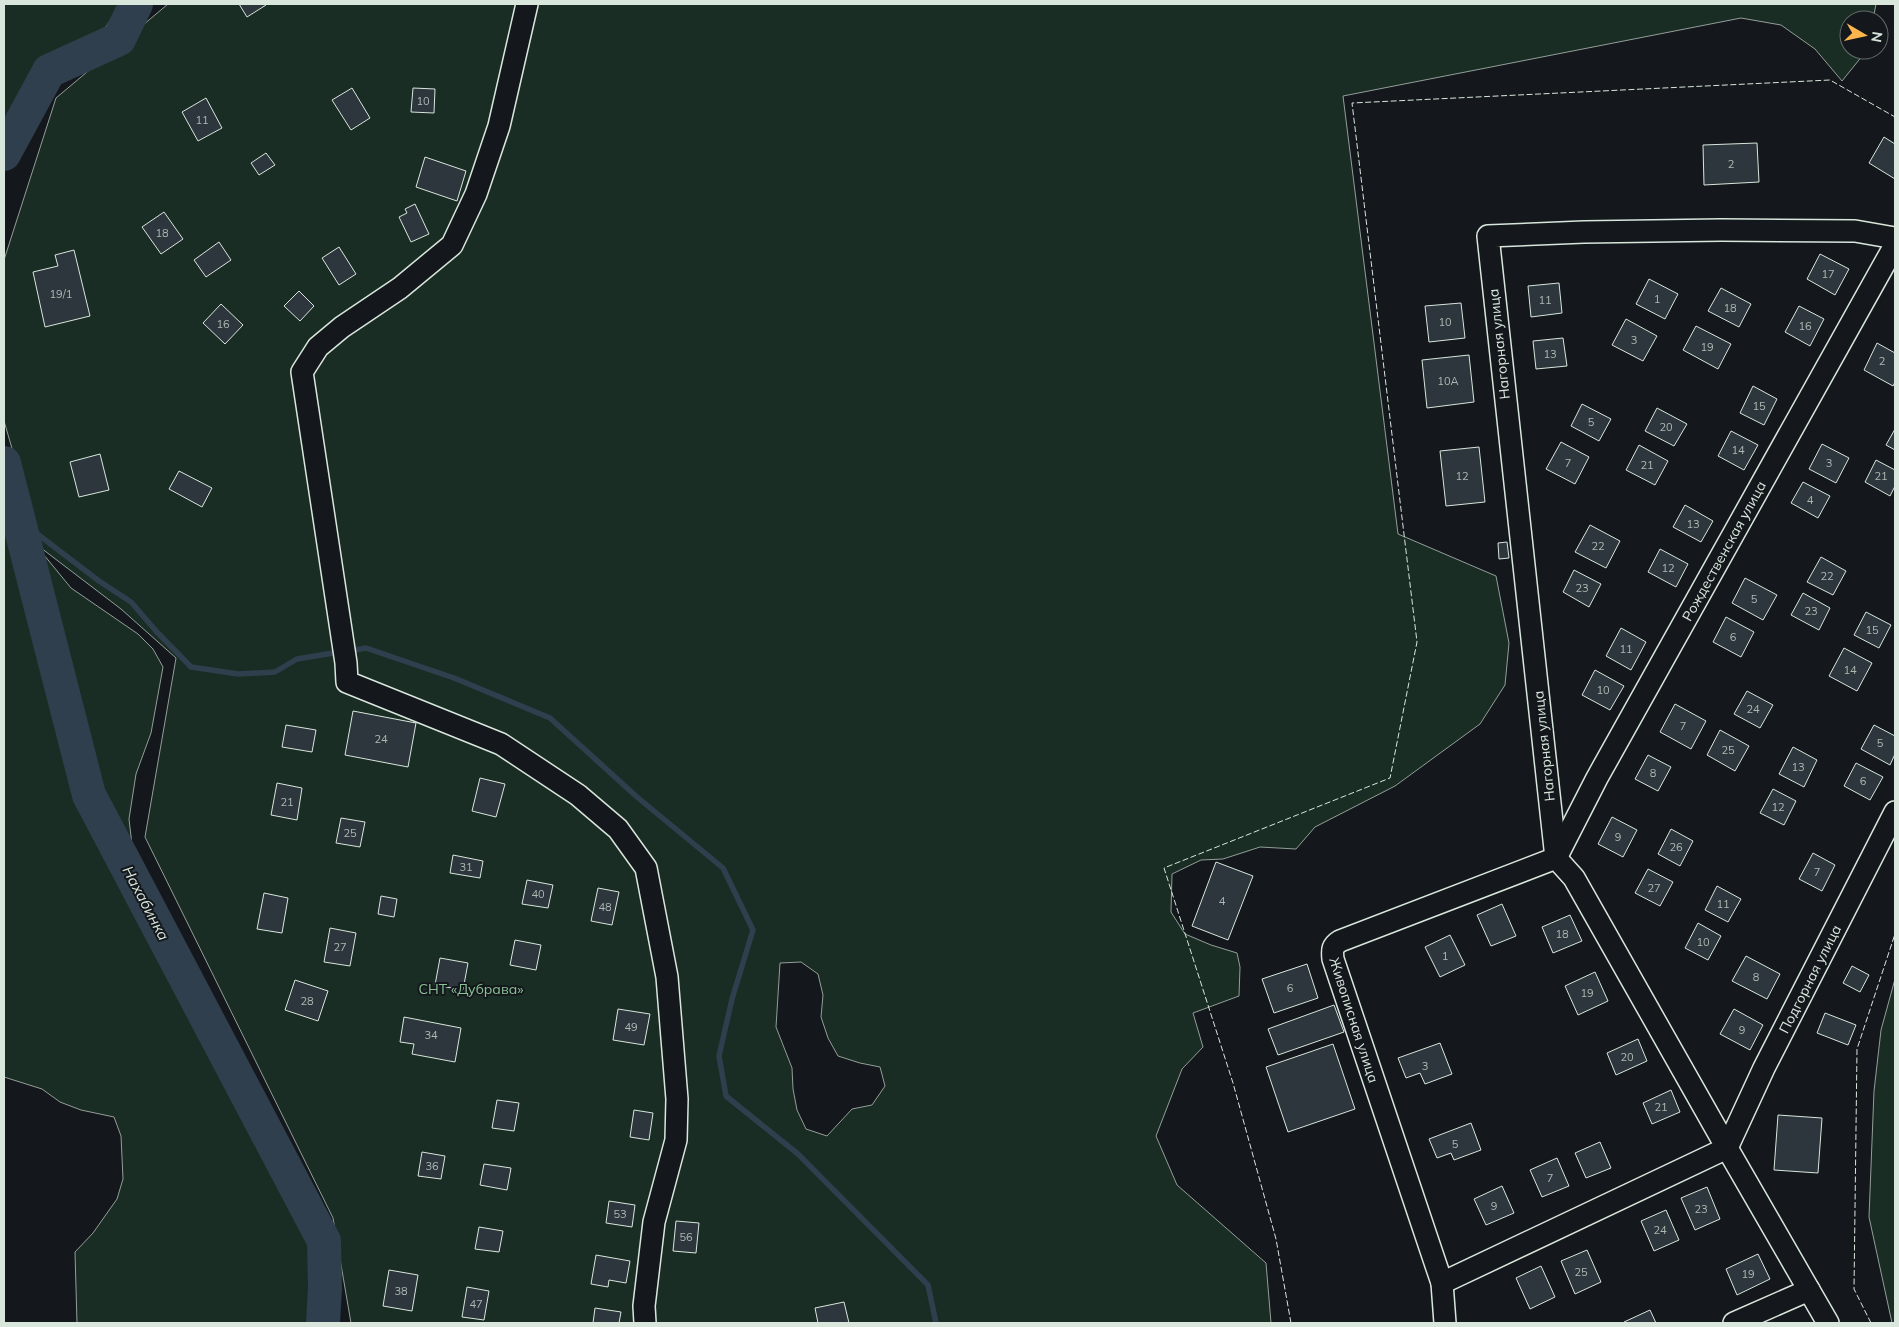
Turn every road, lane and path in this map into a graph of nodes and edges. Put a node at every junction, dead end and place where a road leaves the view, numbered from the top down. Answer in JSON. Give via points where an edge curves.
{"nodes":[{"id":1,"x":527,"y":4,"type":"edge"},
{"id":2,"x":1895,"y":238,"type":"edge"},
{"id":3,"x":1895,"y":245,"type":"edge"},
{"id":4,"x":1895,"y":812,"type":"edge"},
{"id":5,"x":1556,"y":858,"type":"junction"},
{"id":6,"x":1726,"y":1148,"type":"junction"},
{"id":7,"x":1442,"y":1283,"type":"junction"},
{"id":8,"x":1809,"y":1290,"type":"junction"},
{"id":9,"x":645,"y":1323,"type":"edge"},
{"id":10,"x":1445,"y":1323,"type":"edge"},
{"id":11,"x":1734,"y":1323,"type":"edge"},
{"id":12,"x":1828,"y":1323,"type":"edge"}],
"edges":[{"from":1,"to":9,"type":"street","via":[[499,126],[476,194],[452,246],[318,347],[302,372],[347,682],[501,744],[578,795],[618,829],[646,868],[667,977],[677,1099],[676,1140],[654,1222],[644,1306]]},
{"from":2,"to":5,"type":"street","name":"Нагорная улица","via":[[1855,231],[1731,230],[1488,236]]},
{"from":3,"to":5,"type":"street","name":"Рождественская улица","via":[[1596,778]]},
{"from":4,"to":6,"type":"street","name":"Подгорная улица"},
{"from":5,"to":6,"type":"street","via":[[1574,878]]},
{"from":5,"to":7,"type":"street","name":"Живописная улица","via":[[1340,941],[1332,950]]},
{"from":6,"to":7,"type":"street"},
{"from":6,"to":8,"type":"street"},
{"from":7,"to":10,"type":"street","name":"Живописная улица"},
{"from":8,"to":11,"type":"street"},
{"from":8,"to":12,"type":"street"}]}
